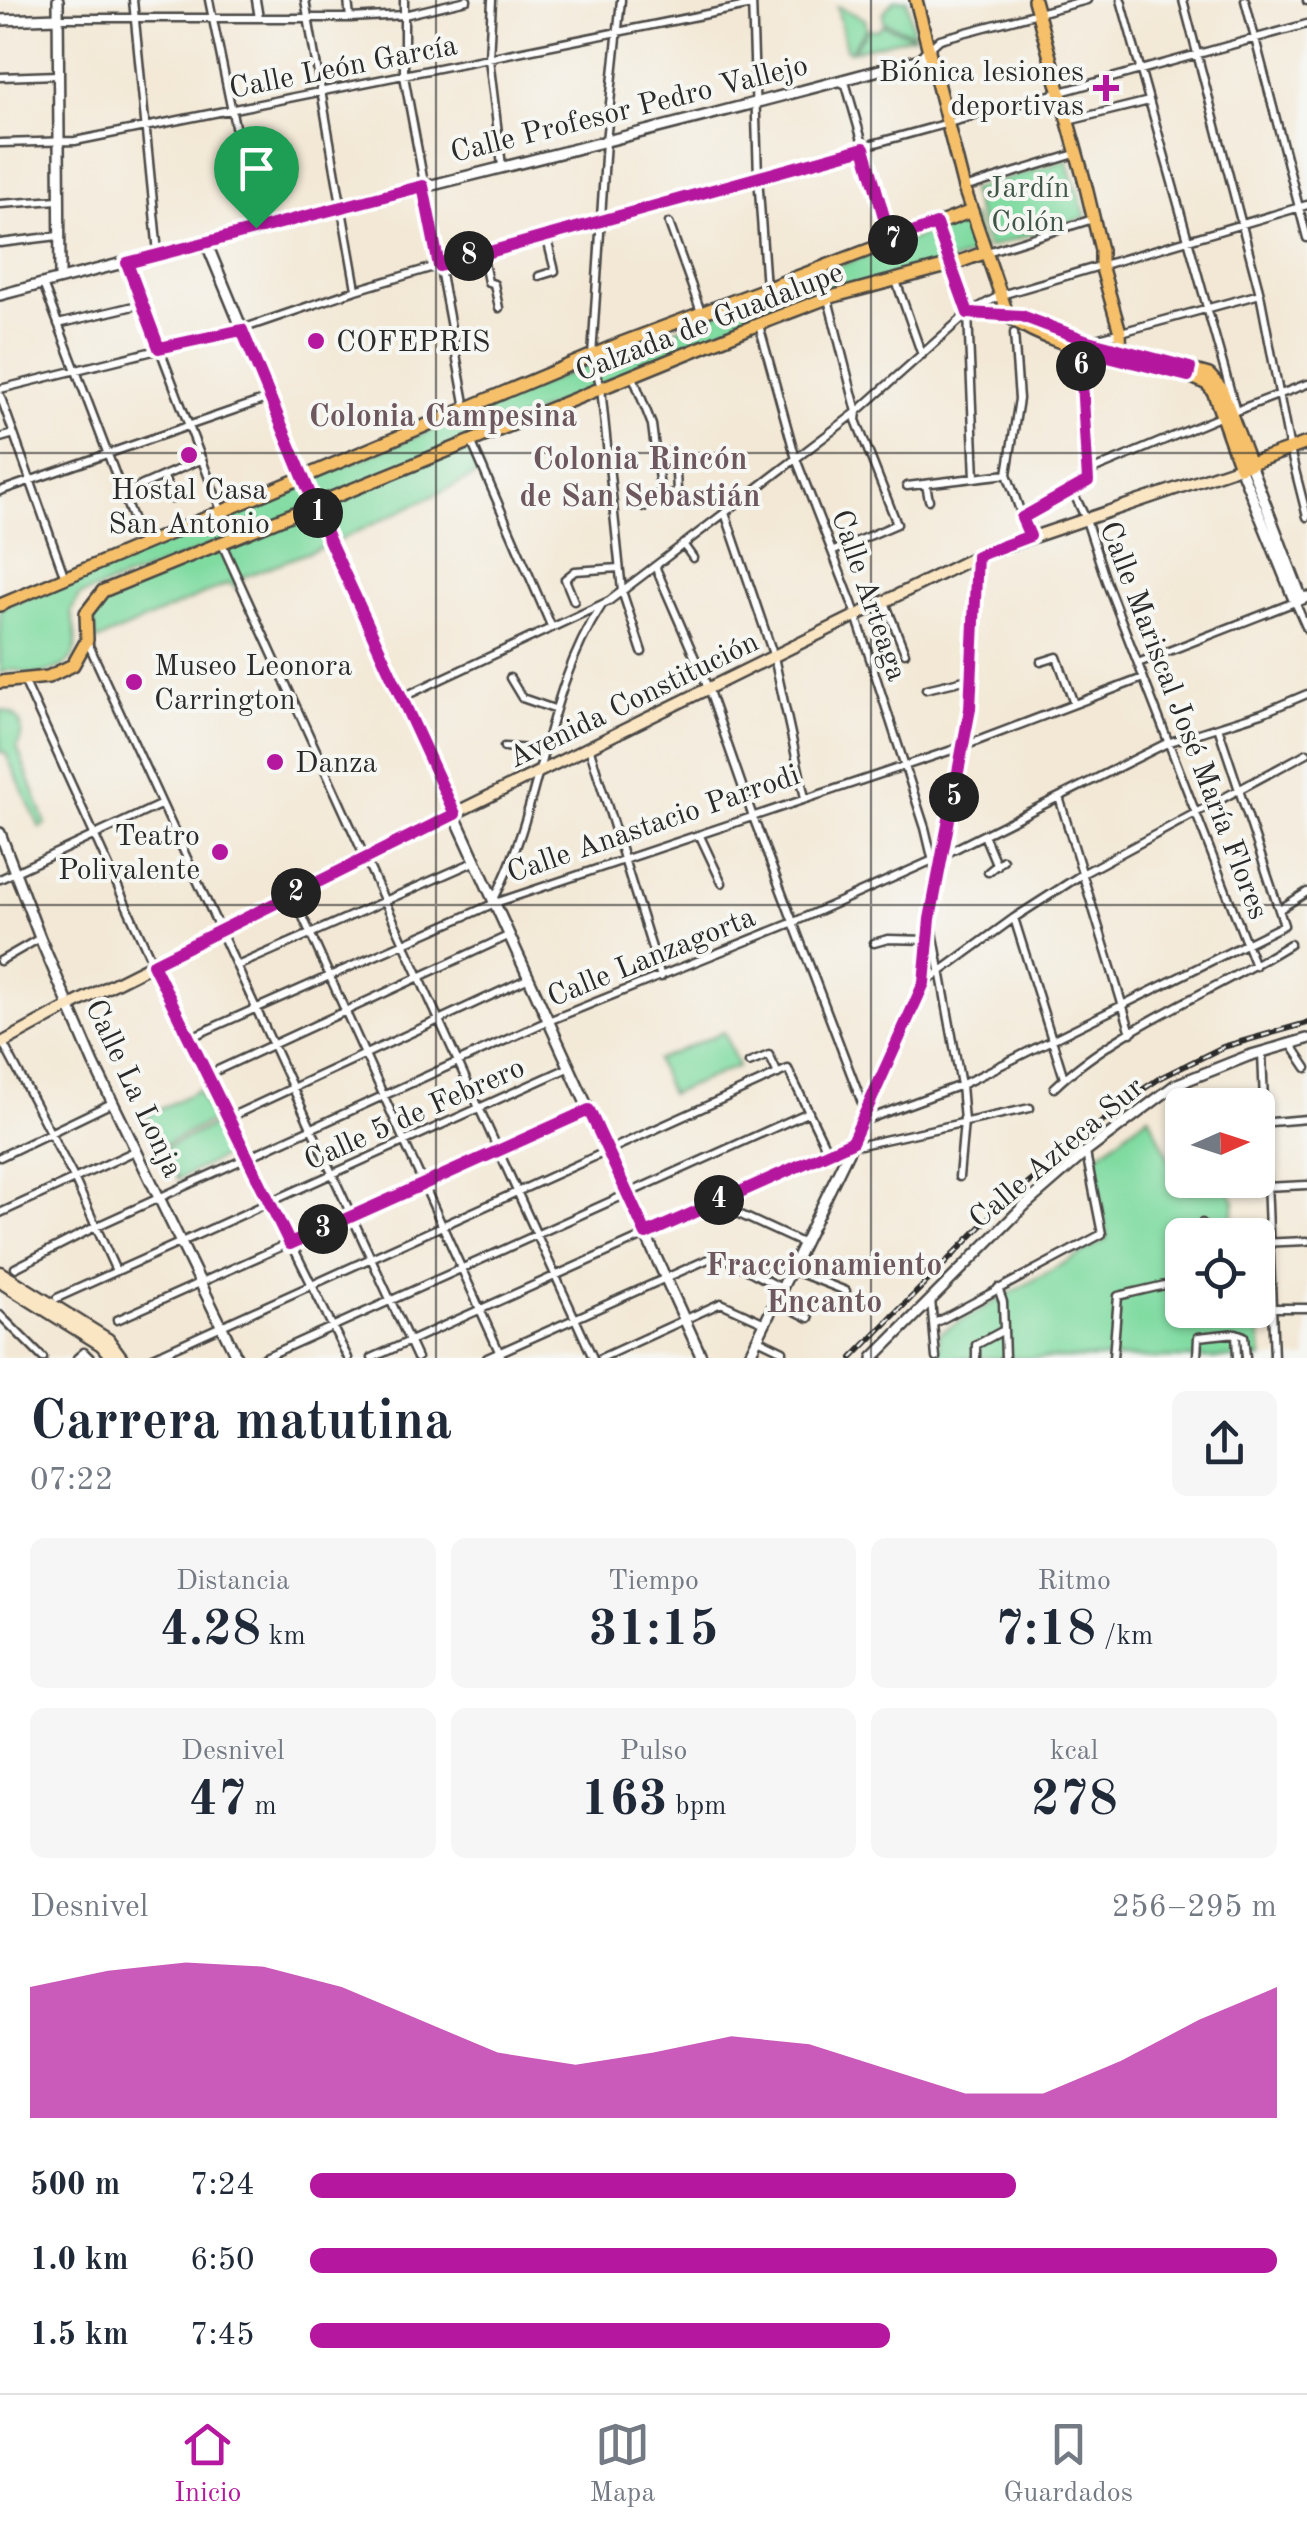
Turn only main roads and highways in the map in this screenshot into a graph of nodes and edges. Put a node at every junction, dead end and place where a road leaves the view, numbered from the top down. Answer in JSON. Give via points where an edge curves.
{"nodes":[{"id":1,"x":916,"y":0,"type":"edge"},
{"id":2,"x":1036,"y":6,"type":"edge"},
{"id":3,"x":972,"y":211,"type":"junction"},
{"id":4,"x":986,"y":252,"type":"junction"},
{"id":5,"x":1122,"y":354,"type":"junction"},
{"id":6,"x":1307,"y":443,"type":"edge"},
{"id":7,"x":1245,"y":466,"type":"junction"},
{"id":8,"x":0,"y":605,"type":"edge"},
{"id":9,"x":0,"y":682,"type":"edge"},
{"id":10,"x":1,"y":1044,"type":"edge"},
{"id":11,"x":0,"y":1272,"type":"edge"},
{"id":12,"x":0,"y":1282,"type":"edge"},
{"id":13,"x":112,"y":1358,"type":"edge"},
{"id":14,"x":122,"y":1358,"type":"edge"}],
"edges":[{"from":1,"to":3,"type":"main road"},
{"from":2,"to":5,"type":"main road"},
{"from":3,"to":4,"type":"main road"},
{"from":3,"to":8,"type":"main road","name":"Calzada de Guadalupe","via":[[592,356]]},
{"from":4,"to":5,"type":"main road","via":[[1008,316]]},
{"from":4,"to":9,"type":"main road","name":"Calzada de Guadalupe","via":[[759,324],[103,590],[86,612],[86,640],[74,665],[48,677]]},
{"from":5,"to":7,"type":"main road","via":[[1215,378]]},
{"from":6,"to":7,"type":"main road","name":"Avenida Constitución"},
{"from":7,"to":10,"type":"main road","name":"Avenida Constitución","via":[[977,556]]},
{"from":11,"to":14,"type":"main road","via":[[108,1339]]},
{"from":12,"to":13,"type":"main road"}]}
